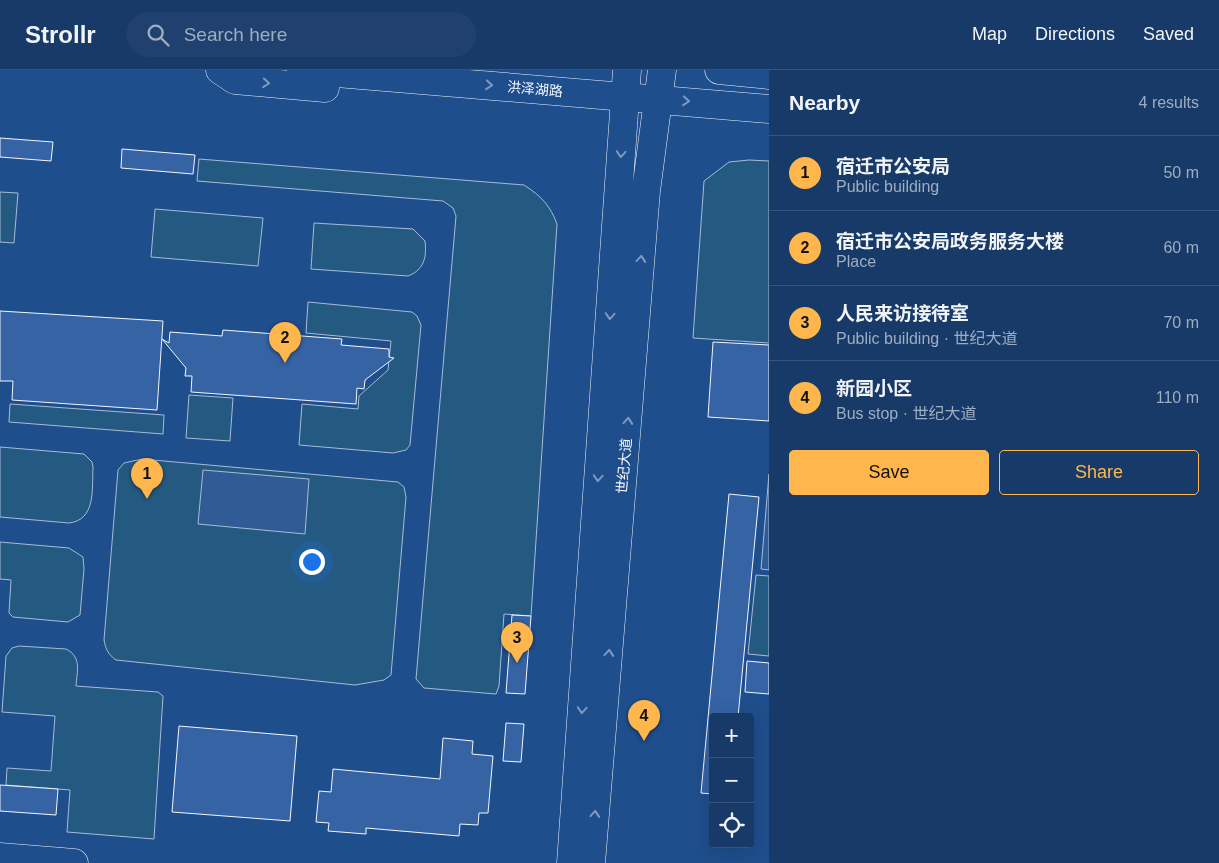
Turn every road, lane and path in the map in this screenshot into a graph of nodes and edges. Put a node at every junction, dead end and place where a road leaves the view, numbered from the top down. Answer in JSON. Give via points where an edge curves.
{"nodes":[{"id":1,"x":220,"y":70,"type":"edge"},
{"id":2,"x":301,"y":70,"type":"edge"},
{"id":3,"x":662,"y":70,"type":"edge"},
{"id":4,"x":719,"y":70,"type":"edge"},
{"id":5,"x":769,"y":74,"type":"edge"},
{"id":6,"x":626,"y":93,"type":"edge"},
{"id":7,"x":657,"y":108,"type":"junction"},
{"id":8,"x":769,"y":109,"type":"edge"},
{"id":9,"x":0,"y":857,"type":"edge"},
{"id":10,"x":74,"y":863,"type":"edge"},
{"id":11,"x":571,"y":863,"type":"edge"},
{"id":12,"x":591,"y":863,"type":"edge"}],
"edges":[{"from":1,"to":6,"type":"street","one_way":true,"via":[[235,80]]},
{"from":2,"to":6,"type":"street","name":"洪泽湖路","one_way":true},
{"from":3,"to":7,"type":"street","name":"世纪大道"},
{"from":4,"to":5,"type":"street"},
{"from":6,"to":7,"type":"street","name":"洪泽湖路"},
{"from":6,"to":11,"type":"street","name":"世纪大道","one_way":true},
{"from":7,"to":8,"type":"street","name":"洪泽湖路","one_way":true},
{"from":12,"to":7,"type":"street","name":"世纪大道","one_way":true,"via":[[646,201]]},
{"from":9,"to":10,"type":"street"}]}
